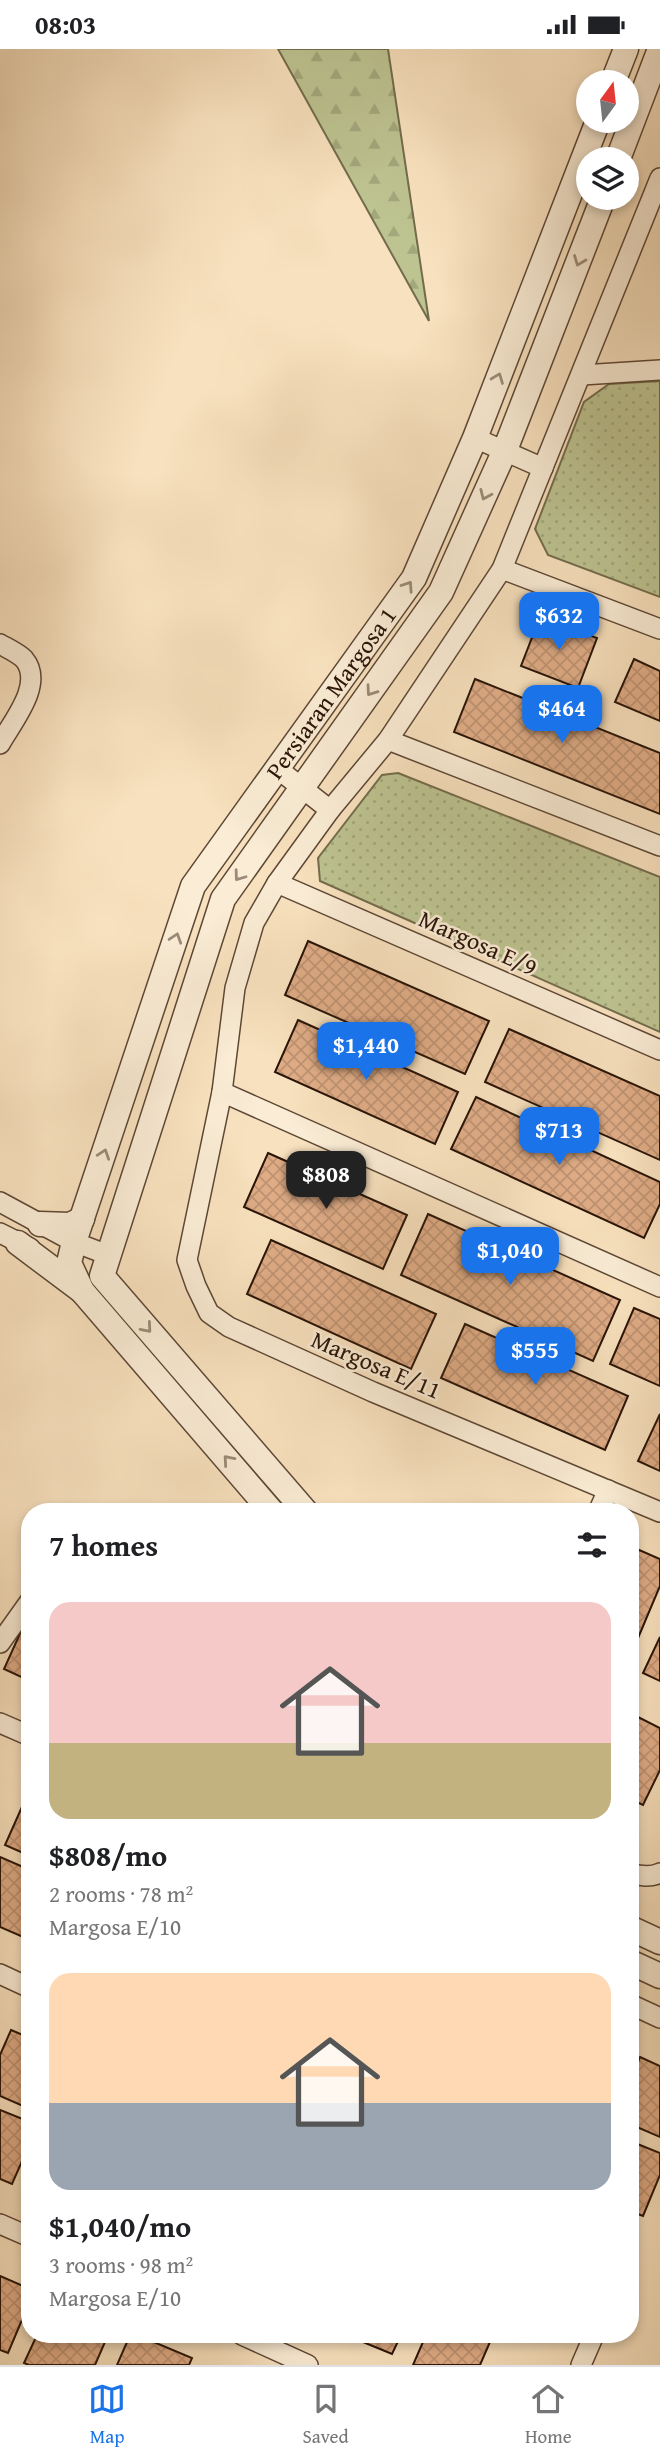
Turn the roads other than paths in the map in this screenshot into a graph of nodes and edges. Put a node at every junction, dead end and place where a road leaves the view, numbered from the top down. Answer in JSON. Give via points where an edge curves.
{"nodes":[{"id":1,"x":626,"y":49,"type":"edge"},
{"id":2,"x":660,"y":50,"type":"edge"},
{"id":3,"x":618,"y":70,"type":"edge"},
{"id":4,"x":593,"y":133,"type":"edge"},
{"id":5,"x":623,"y":147,"type":"edge"},
{"id":6,"x":660,"y":178,"type":"edge"},
{"id":7,"x":598,"y":210,"type":"edge"},
{"id":8,"x":660,"y":370,"type":"edge"},
{"id":9,"x":582,"y":375,"type":"junction"},
{"id":10,"x":475,"y":438,"type":"junction"},
{"id":11,"x":505,"y":450,"type":"junction"},
{"id":12,"x":543,"y":468,"type":"junction"},
{"id":13,"x":502,"y":569,"type":"junction"},
{"id":14,"x":660,"y":629,"type":"edge"},
{"id":15,"x":0,"y":644,"type":"edge"},
{"id":16,"x":388,"y":740,"type":"junction"},
{"id":17,"x":0,"y":744,"type":"edge"},
{"id":18,"x":278,"y":769,"type":"junction"},
{"id":19,"x":303,"y":788,"type":"junction"},
{"id":20,"x":330,"y":810,"type":"junction"},
{"id":21,"x":660,"y":846,"type":"edge"},
{"id":22,"x":277,"y":883,"type":"junction"},
{"id":23,"x":660,"y":1050,"type":"edge"},
{"id":24,"x":222,"y":1092,"type":"junction"},
{"id":25,"x":0,"y":1202,"type":"edge"},
{"id":26,"x":40,"y":1224,"type":"joint"},
{"id":27,"x":9,"y":1238,"type":"edge"},
{"id":28,"x":75,"y":1241,"type":"junction"},
{"id":29,"x":105,"y":1266,"type":"junction"},
{"id":30,"x":660,"y":1287,"type":"edge"},
{"id":31,"x":82,"y":1291,"type":"junction"},
{"id":32,"x":608,"y":1489,"type":"junction"},
{"id":33,"x":264,"y":1503,"type":"edge"},
{"id":34,"x":299,"y":1503,"type":"edge"},
{"id":35,"x":602,"y":1503,"type":"edge"},
{"id":36,"x":660,"y":1512,"type":"edge"},
{"id":37,"x":21,"y":1614,"type":"edge"},
{"id":38,"x":0,"y":1643,"type":"edge"},
{"id":39,"x":0,"y":1723,"type":"edge"},
{"id":40,"x":21,"y":1732,"type":"edge"},
{"id":41,"x":660,"y":1873,"type":"edge"},
{"id":42,"x":639,"y":1876,"type":"edge"},
{"id":43,"x":639,"y":1932,"type":"edge"},
{"id":44,"x":660,"y":1942,"type":"edge"},
{"id":45,"x":639,"y":1966,"type":"edge"},
{"id":46,"x":0,"y":1974,"type":"edge"},
{"id":47,"x":660,"y":1976,"type":"edge"},
{"id":48,"x":21,"y":1983,"type":"edge"},
{"id":49,"x":639,"y":2008,"type":"edge"},
{"id":50,"x":660,"y":2018,"type":"edge"},
{"id":51,"x":0,"y":2224,"type":"edge"},
{"id":52,"x":21,"y":2233,"type":"edge"},
{"id":53,"x":260,"y":2343,"type":"edge"},
{"id":54,"x":591,"y":2343,"type":"edge"},
{"id":55,"x":308,"y":2365,"type":"edge"},
{"id":56,"x":581,"y":2365,"type":"edge"}],
"edges":[{"from":1,"to":3,"type":"street"},
{"from":2,"to":5,"type":"street"},
{"from":10,"to":4,"type":"street","name":"Persiaran Margosa 1","one_way":true},
{"from":6,"to":9,"type":"street","name":"Margosa E/11"},
{"from":7,"to":11,"type":"street","name":"Persiaran Margosa 1","one_way":true},
{"from":8,"to":9,"type":"street"},
{"from":9,"to":12,"type":"street","name":"Margosa E/11"},
{"from":10,"to":11,"type":"street"},
{"from":18,"to":10,"type":"street","name":"Persiaran Margosa 1","one_way":true,"via":[[414,578]]},
{"from":11,"to":12,"type":"street"},
{"from":11,"to":19,"type":"street","name":"Persiaran Margosa 1","one_way":true,"via":[[442,592]]},
{"from":12,"to":13,"type":"street","name":"Margosa E/11"},
{"from":13,"to":14,"type":"street"},
{"from":13,"to":16,"type":"street","name":"Margosa E/11"},
{"from":15,"to":17,"type":"street","via":[[24,659],[31,678],[27,697]]},
{"from":16,"to":20,"type":"street","name":"Margosa E/11"},
{"from":16,"to":21,"type":"street"},
{"from":18,"to":19,"type":"street"},
{"from":28,"to":18,"type":"street","name":"Persiaran Margosa 1","one_way":true,"via":[[193,886]]},
{"from":19,"to":20,"type":"street"},
{"from":19,"to":29,"type":"street","name":"Persiaran Margosa 1","one_way":true,"via":[[223,899]]},
{"from":20,"to":22,"type":"street","name":"Margosa E/11"},
{"from":22,"to":23,"type":"street","name":"Margosa E/9"},
{"from":22,"to":24,"type":"street","name":"Margosa E/11","via":[[254,923],[235,988]]},
{"from":24,"to":30,"type":"street"},
{"from":24,"to":32,"type":"street","name":"Margosa E/11","via":[[187,1260],[209,1313],[229,1327],[373,1392]]},
{"from":25,"to":26,"type":"street"},
{"from":26,"to":28,"type":"street","via":[[70,1225]]},
{"from":27,"to":28,"type":"street"},
{"from":27,"to":31,"type":"street"},
{"from":28,"to":29,"type":"street"},
{"from":28,"to":31,"type":"street"},
{"from":29,"to":34,"type":"street","one_way":true},
{"from":33,"to":31,"type":"street","one_way":true},
{"from":32,"to":35,"type":"street"},
{"from":32,"to":36,"type":"street","name":"Margosa E/11"},
{"from":37,"to":38,"type":"street"},
{"from":39,"to":40,"type":"street"},
{"from":41,"to":42,"type":"street"},
{"from":43,"to":44,"type":"street"},
{"from":45,"to":47,"type":"street"},
{"from":46,"to":48,"type":"street"},
{"from":49,"to":50,"type":"street"},
{"from":51,"to":52,"type":"street"},
{"from":53,"to":55,"type":"street"},
{"from":54,"to":56,"type":"street"}]}
